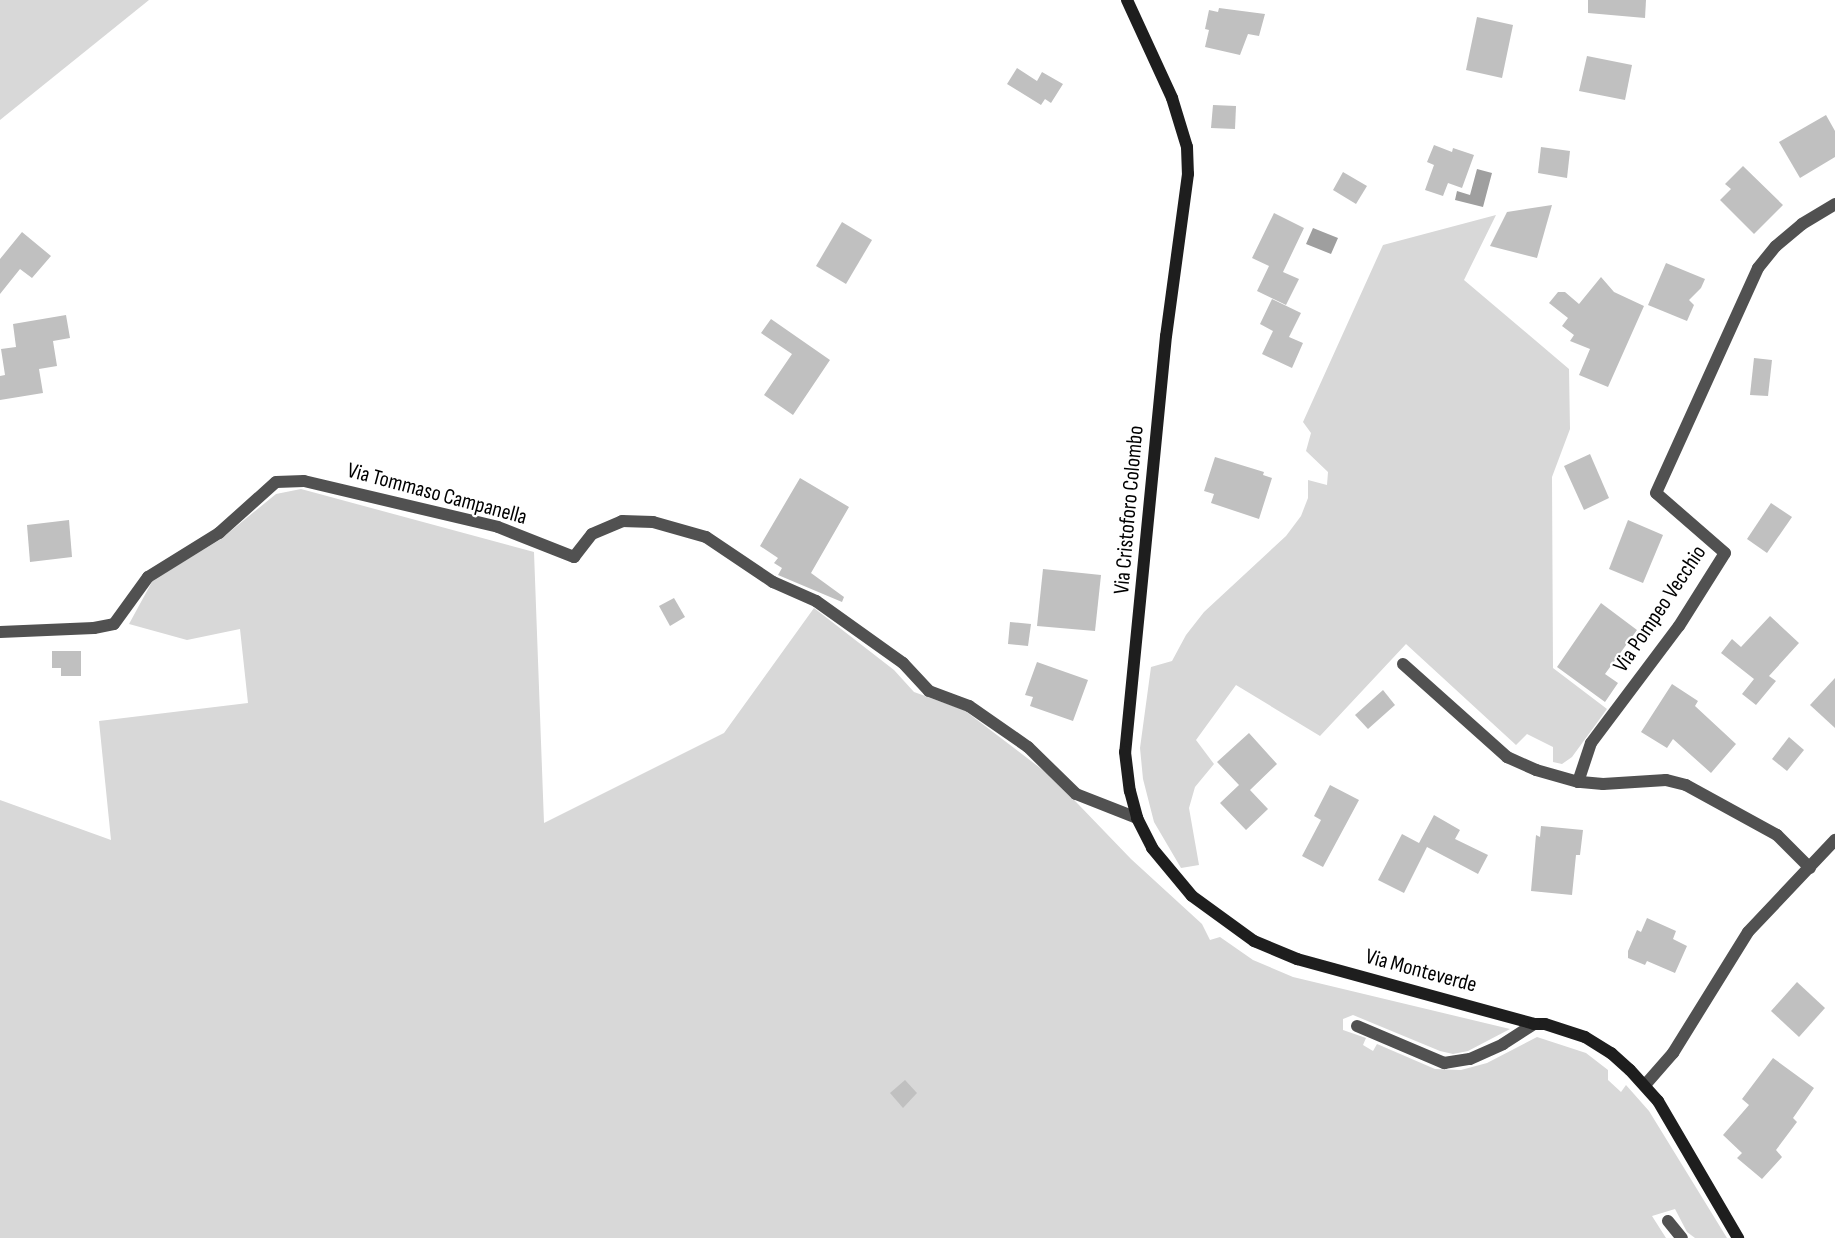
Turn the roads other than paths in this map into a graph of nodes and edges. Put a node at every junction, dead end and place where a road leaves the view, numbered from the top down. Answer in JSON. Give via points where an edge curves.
{"nodes":[{"id":1,"x":1127,"y":0,"type":"edge"},
{"id":2,"x":1835,"y":204,"type":"edge"},
{"id":3,"x":0,"y":632,"type":"edge"},
{"id":4,"x":1403,"y":664,"type":"dead end"},
{"id":5,"x":1578,"y":782,"type":"junction"},
{"id":6,"x":1137,"y":818,"type":"junction"},
{"id":7,"x":1835,"y":840,"type":"edge"},
{"id":8,"x":1810,"y":868,"type":"junction"},
{"id":9,"x":1534,"y":1024,"type":"junction"},
{"id":10,"x":1356,"y":1026,"type":"dead end"},
{"id":11,"x":1645,"y":1085,"type":"junction"},
{"id":12,"x":1668,"y":1221,"type":"dead end"},
{"id":13,"x":1682,"y":1238,"type":"edge"},
{"id":14,"x":1738,"y":1238,"type":"edge"}],
"edges":[{"from":1,"to":6,"type":"street","name":"Via Cristoforo Colombo","via":[[1172,98],[1187,147],[1188,174],[1166,336],[1125,752]]},
{"from":2,"to":5,"type":"street","name":"Via Pompeo Vecchio","via":[[1802,224],[1758,268],[1656,493],[1725,553],[1680,626],[1591,743]]},
{"from":3,"to":6,"type":"street","name":"Via Tommaso Campanella","via":[[114,624],[148,577],[219,533],[276,482],[304,481],[498,527],[574,557],[592,534],[622,521],[653,522],[706,537],[773,582],[816,601],[903,663],[929,691],[969,706],[1028,747],[1076,794]]},
{"from":4,"to":5,"type":"street","via":[[1507,757]]},
{"from":5,"to":8,"type":"street","via":[[1666,780],[1686,784],[1777,835]]},
{"from":6,"to":9,"type":"street","name":"Via Monteverde","via":[[1152,848],[1192,896],[1254,941],[1297,959]]},
{"from":7,"to":8,"type":"street"},
{"from":8,"to":11,"type":"street","via":[[1748,932],[1674,1053]]},
{"from":9,"to":10,"type":"street","via":[[1470,1059],[1444,1063]]},
{"from":9,"to":11,"type":"street","name":"Via Monteverde","via":[[1585,1037],[1611,1053]]},
{"from":11,"to":14,"type":"street","name":"Via Monteverde"},
{"from":12,"to":13,"type":"street"}]}
